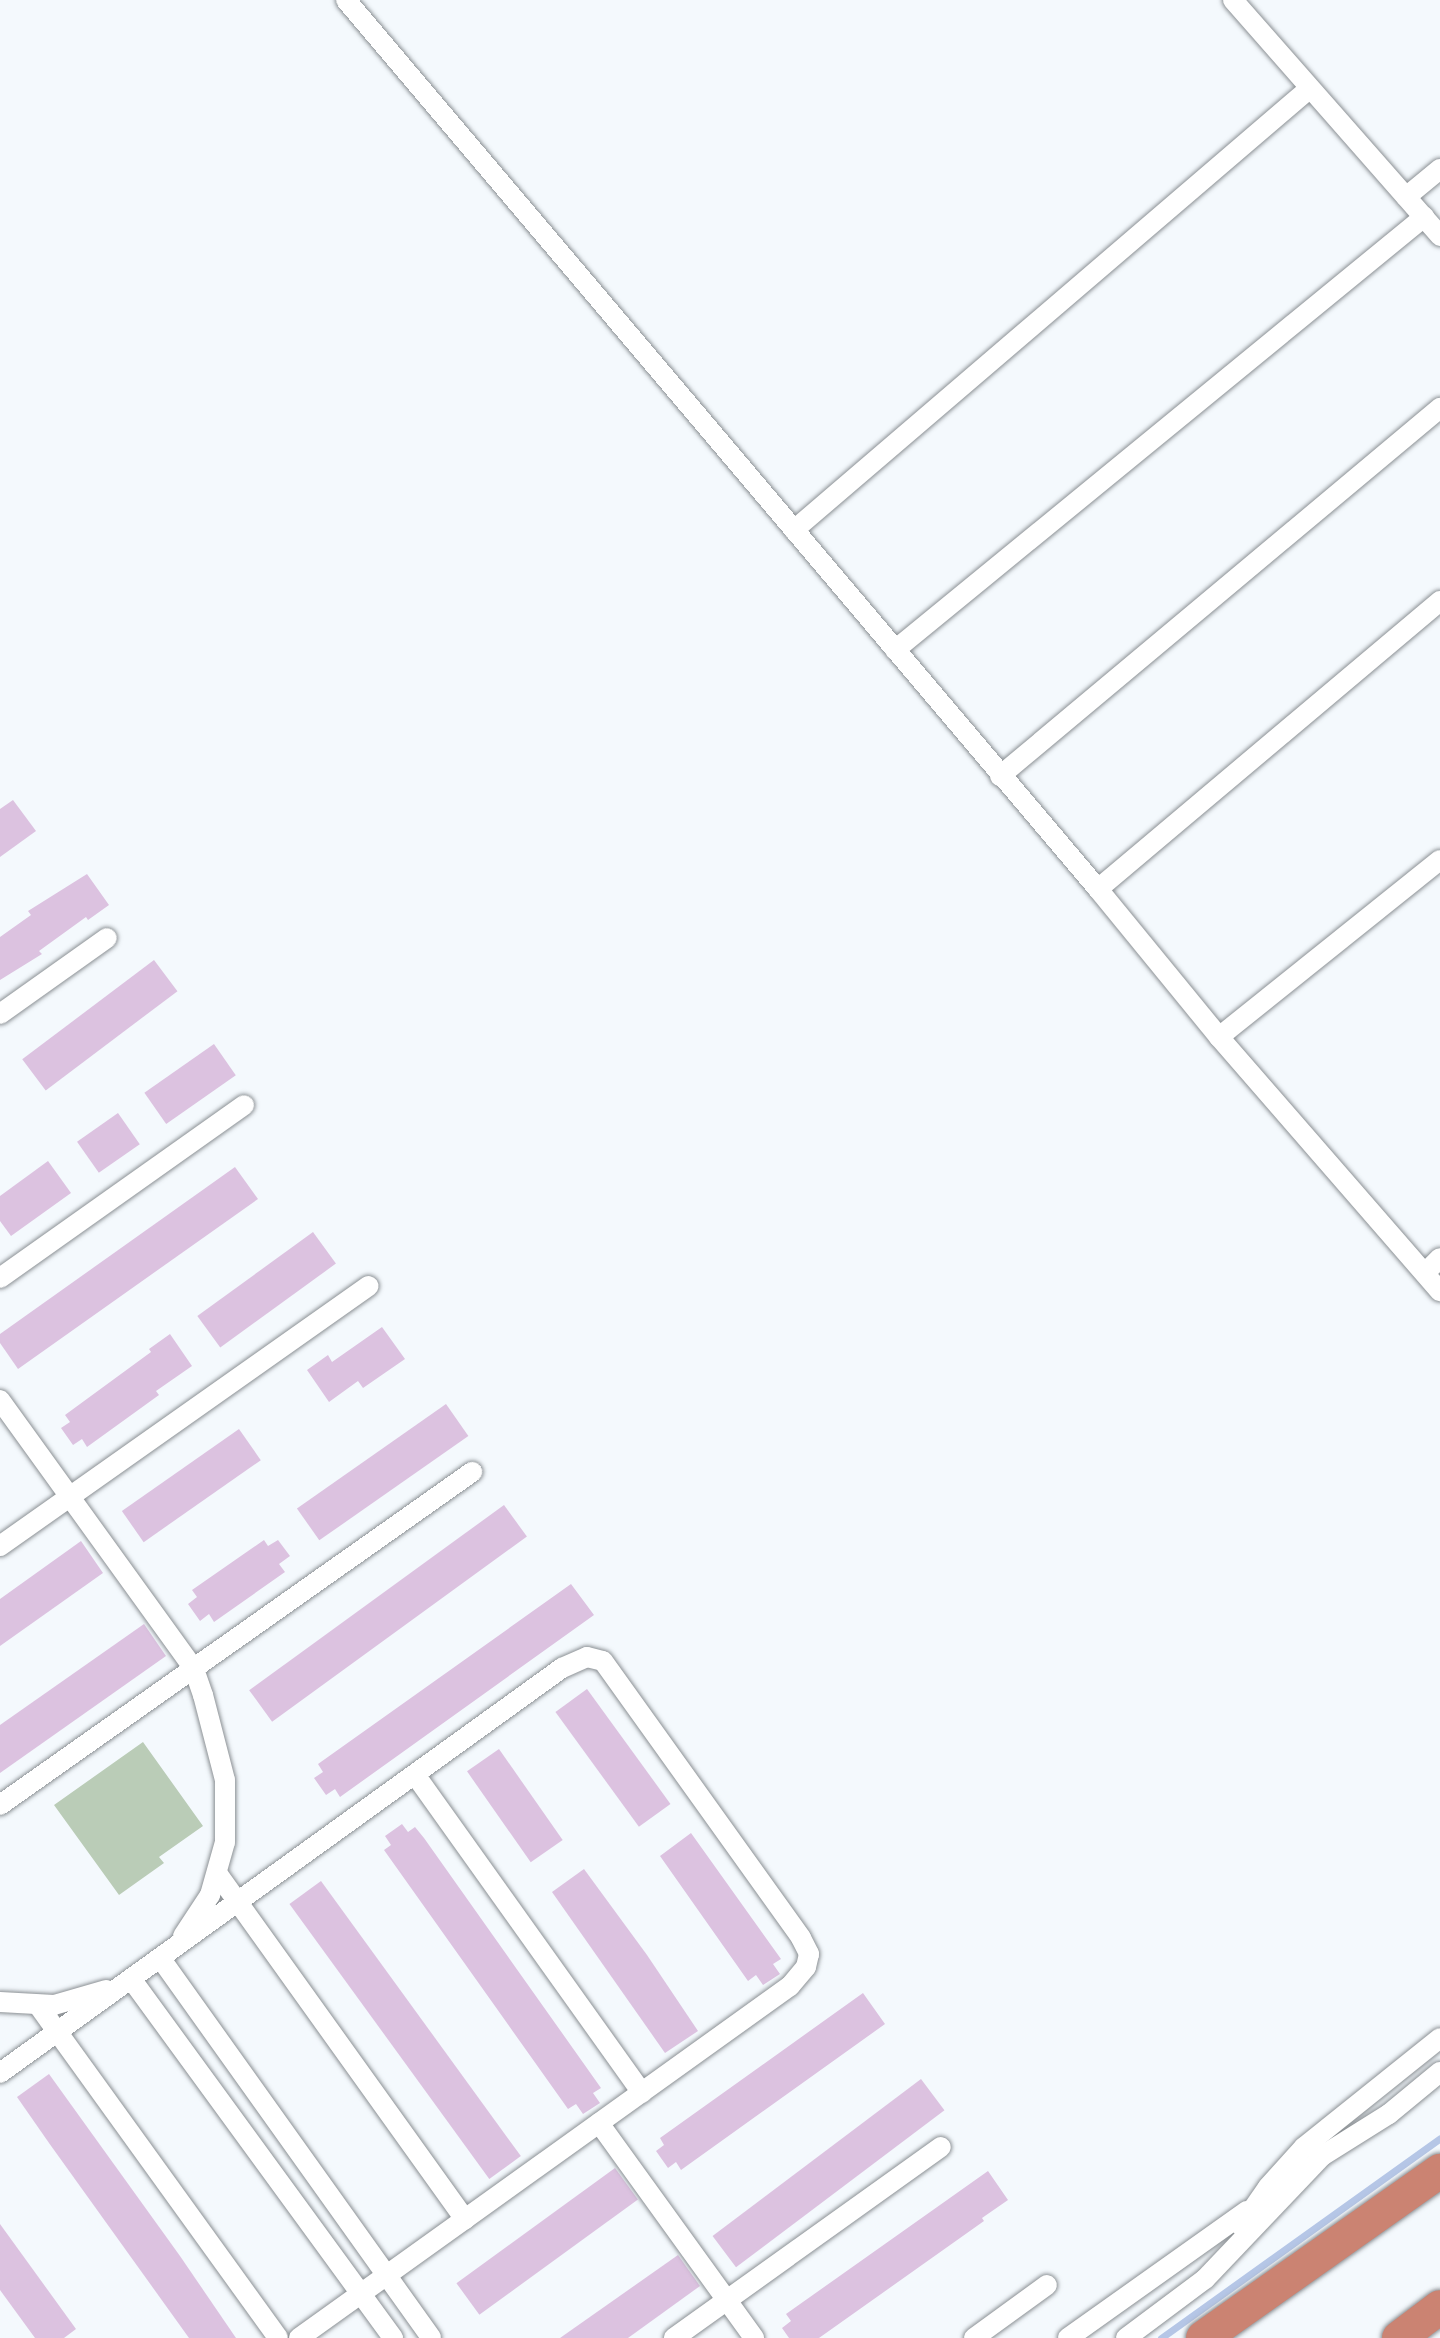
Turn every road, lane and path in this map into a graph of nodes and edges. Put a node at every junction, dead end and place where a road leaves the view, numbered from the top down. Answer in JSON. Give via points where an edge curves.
{"nodes":[{"id":1,"x":346,"y":0,"type":"edge"},
{"id":2,"x":1233,"y":0,"type":"edge"},
{"id":3,"x":1310,"y":88,"type":"junction"},
{"id":4,"x":1440,"y":169,"type":"edge"},
{"id":5,"x":1406,"y":197,"type":"junction"},
{"id":6,"x":1424,"y":217,"type":"junction"},
{"id":7,"x":1440,"y":236,"type":"edge"},
{"id":8,"x":1440,"y":408,"type":"edge"},
{"id":9,"x":794,"y":530,"type":"junction"},
{"id":10,"x":1440,"y":601,"type":"edge"},
{"id":11,"x":895,"y":650,"type":"junction"},
{"id":12,"x":1000,"y":776,"type":"junction"},
{"id":13,"x":1440,"y":860,"type":"edge"},
{"id":14,"x":1098,"y":889,"type":"junction"},
{"id":15,"x":107,"y":938,"type":"dead end"},
{"id":16,"x":0,"y":1014,"type":"edge"},
{"id":17,"x":1219,"y":1037,"type":"junction"},
{"id":18,"x":244,"y":1105,"type":"dead end"},
{"id":19,"x":1432,"y":1266,"type":"edge"},
{"id":20,"x":0,"y":1278,"type":"edge"},
{"id":21,"x":368,"y":1286,"type":"dead end"},
{"id":22,"x":1440,"y":1291,"type":"edge"},
{"id":23,"x":0,"y":1400,"type":"edge"},
{"id":24,"x":472,"y":1472,"type":"dead end"},
{"id":25,"x":70,"y":1497,"type":"junction"},
{"id":26,"x":0,"y":1546,"type":"edge"},
{"id":27,"x":194,"y":1669,"type":"junction"},
{"id":28,"x":416,"y":1776,"type":"junction"},
{"id":29,"x":0,"y":1805,"type":"edge"},
{"id":30,"x":217,"y":1873,"type":"junction"},
{"id":31,"x":238,"y":1903,"type":"junction"},
{"id":32,"x":161,"y":1959,"type":"junction"},
{"id":33,"x":132,"y":1980,"type":"junction"},
{"id":34,"x":0,"y":2002,"type":"edge"},
{"id":35,"x":38,"y":2005,"type":"junction"},
{"id":36,"x":57,"y":2032,"type":"junction"},
{"id":37,"x":1440,"y":2038,"type":"edge"},
{"id":38,"x":1440,"y":2072,"type":"edge"},
{"id":39,"x":0,"y":2073,"type":"edge"},
{"id":40,"x":642,"y":2093,"type":"junction"},
{"id":41,"x":599,"y":2123,"type":"junction"},
{"id":42,"x":941,"y":2147,"type":"dead end"},
{"id":43,"x":1440,"y":2171,"type":"edge"},
{"id":44,"x":1256,"y":2205,"type":"junction"},
{"id":45,"x":465,"y":2219,"type":"junction"},
{"id":46,"x":387,"y":2275,"type":"junction"},
{"id":47,"x":1205,"y":2279,"type":"junction"},
{"id":48,"x":1047,"y":2285,"type":"dead end"},
{"id":49,"x":361,"y":2294,"type":"junction"},
{"id":50,"x":727,"y":2300,"type":"junction"},
{"id":51,"x":1440,"y":2307,"type":"edge"},
{"id":52,"x":278,"y":2338,"type":"edge"},
{"id":53,"x":299,"y":2338,"type":"edge"},
{"id":54,"x":393,"y":2338,"type":"edge"},
{"id":55,"x":431,"y":2338,"type":"edge"},
{"id":56,"x":674,"y":2338,"type":"edge"},
{"id":57,"x":754,"y":2338,"type":"edge"},
{"id":58,"x":974,"y":2338,"type":"edge"},
{"id":59,"x":1068,"y":2338,"type":"edge"},
{"id":60,"x":1126,"y":2338,"type":"edge"},
{"id":61,"x":1203,"y":2338,"type":"edge"},
{"id":62,"x":1399,"y":2338,"type":"edge"}],
"edges":[{"from":1,"to":9,"type":"street"},
{"from":2,"to":3,"type":"street"},
{"from":3,"to":5,"type":"street"},
{"from":3,"to":9,"type":"street"},
{"from":4,"to":5,"type":"street"},
{"from":5,"to":6,"type":"street"},
{"from":6,"to":7,"type":"street"},
{"from":6,"to":11,"type":"street"},
{"from":8,"to":12,"type":"street"},
{"from":9,"to":11,"type":"street"},
{"from":10,"to":14,"type":"street"},
{"from":11,"to":12,"type":"street"},
{"from":12,"to":14,"type":"street"},
{"from":13,"to":17,"type":"street"},
{"from":14,"to":17,"type":"street"},
{"from":15,"to":16,"type":"street"},
{"from":17,"to":19,"type":"street"},
{"from":18,"to":20,"type":"street"},
{"from":19,"to":22,"type":"street"},
{"from":21,"to":25,"type":"street"},
{"from":23,"to":25,"type":"street"},
{"from":24,"to":27,"type":"street"},
{"from":25,"to":26,"type":"street"},
{"from":25,"to":27,"type":"street"},
{"from":27,"to":29,"type":"street"},
{"from":27,"to":30,"type":"street","via":[[225,1780],[225,1842]]},
{"from":28,"to":31,"type":"street"},
{"from":28,"to":40,"type":"street"},
{"from":28,"to":40,"type":"street","via":[[573,1661],[599,1658],[624,1688],[809,1954],[803,1973],[790,1986]]},
{"from":30,"to":31,"type":"street"},
{"from":30,"to":32,"type":"street","via":[[198,1916]]},
{"from":31,"to":32,"type":"street"},
{"from":31,"to":45,"type":"street"},
{"from":32,"to":33,"type":"street"},
{"from":32,"to":46,"type":"street"},
{"from":33,"to":35,"type":"street","via":[[79,1999]]},
{"from":33,"to":36,"type":"street"},
{"from":33,"to":49,"type":"street"},
{"from":34,"to":35,"type":"street"},
{"from":35,"to":36,"type":"street"},
{"from":36,"to":39,"type":"street"},
{"from":36,"to":52,"type":"street"},
{"from":37,"to":44,"type":"street","via":[[1304,2147]]},
{"from":38,"to":47,"type":"street","via":[[1389,2114],[1322,2156]]},
{"from":40,"to":41,"type":"street"},
{"from":41,"to":45,"type":"street"},
{"from":41,"to":50,"type":"street"},
{"from":42,"to":50,"type":"street"},
{"from":43,"to":61,"type":"highway"},
{"from":44,"to":47,"type":"street"},
{"from":44,"to":59,"type":"street"},
{"from":45,"to":46,"type":"street"},
{"from":46,"to":49,"type":"street"},
{"from":46,"to":55,"type":"street"},
{"from":47,"to":60,"type":"street"},
{"from":48,"to":58,"type":"street"},
{"from":49,"to":53,"type":"street"},
{"from":49,"to":54,"type":"street"},
{"from":50,"to":56,"type":"street"},
{"from":50,"to":57,"type":"street"},
{"from":51,"to":62,"type":"highway"}]}
